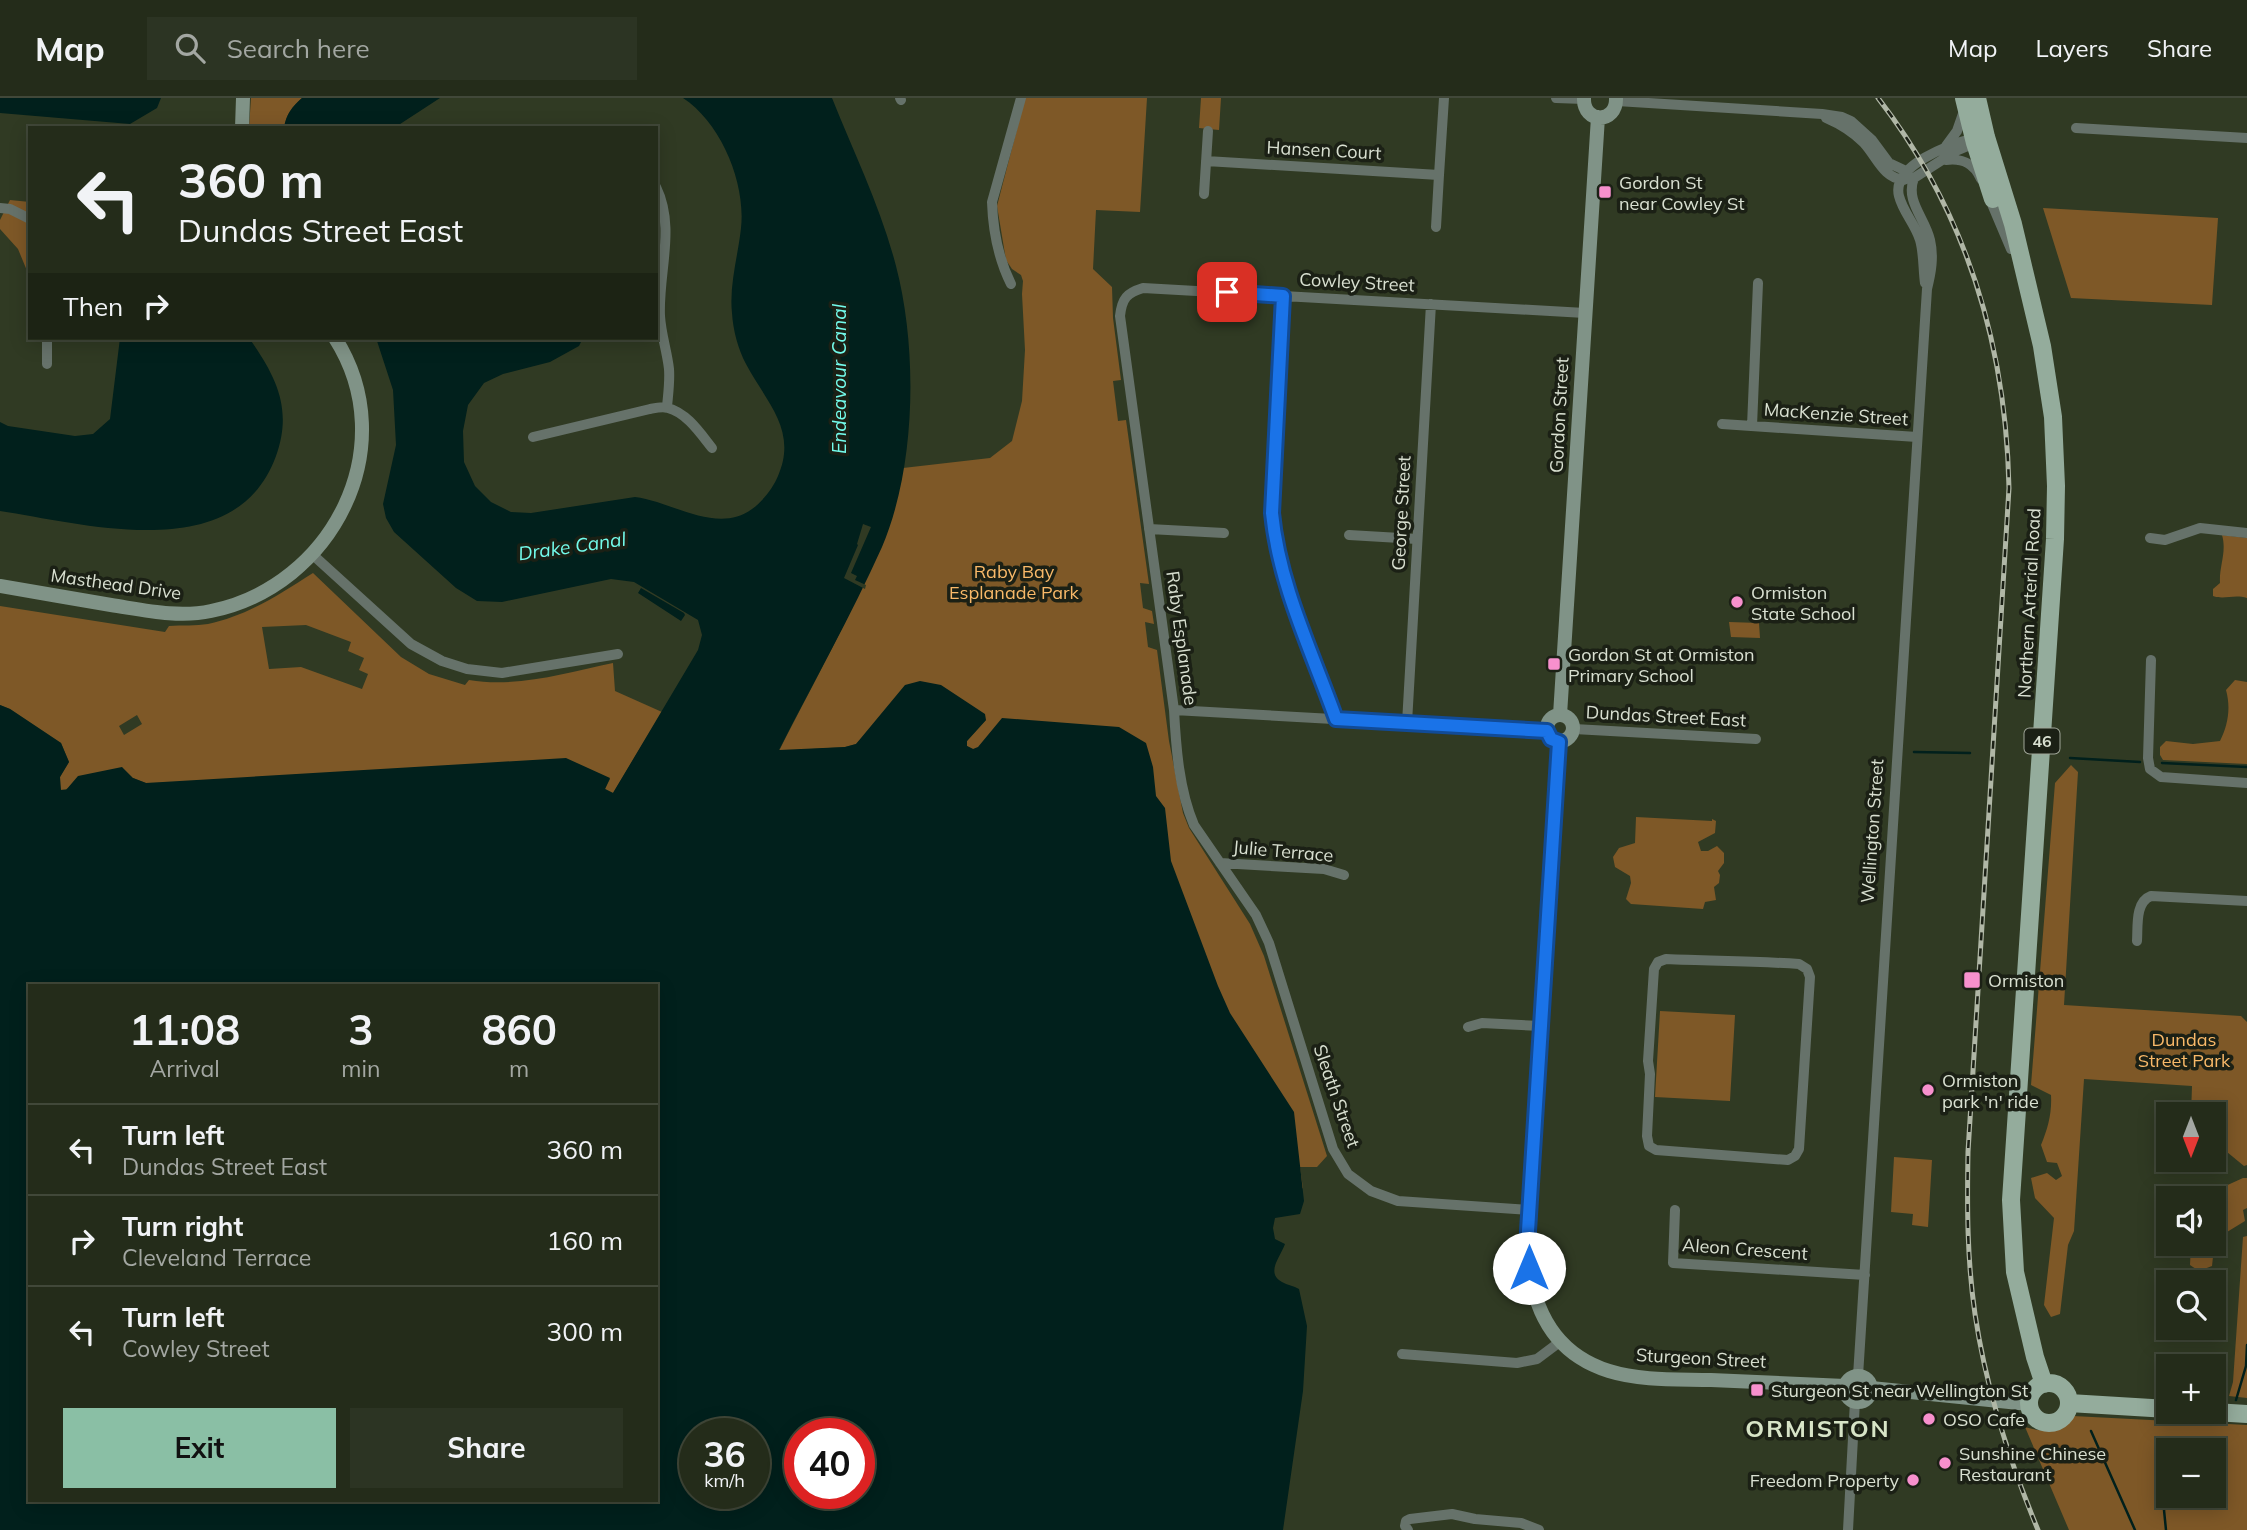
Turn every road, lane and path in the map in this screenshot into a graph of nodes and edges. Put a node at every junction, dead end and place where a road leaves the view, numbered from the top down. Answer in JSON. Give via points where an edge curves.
{"nodes":[{"id":1,"x":243,"y":98,"type":"edge"},
{"id":2,"x":1021,"y":98,"type":"edge"},
{"id":3,"x":1444,"y":98,"type":"edge"},
{"id":4,"x":1556,"y":98,"type":"edge"},
{"id":5,"x":1584,"y":99,"type":"edge"},
{"id":6,"x":1616,"y":100,"type":"edge"},
{"id":7,"x":1969,"y":100,"type":"edge"},
{"id":8,"x":1598,"y":117,"type":"junction"},
{"id":9,"x":242,"y":126,"type":"edge"},
{"id":10,"x":2076,"y":128,"type":"dead end"},
{"id":11,"x":1208,"y":131,"type":"dead end"},
{"id":12,"x":2247,"y":138,"type":"edge"},
{"id":13,"x":1978,"y":140,"type":"junction"},
{"id":14,"x":1944,"y":148,"type":"junction"},
{"id":15,"x":1937,"y":160,"type":"junction"},
{"id":16,"x":1206,"y":161,"type":"junction"},
{"id":17,"x":1911,"y":174,"type":"junction"},
{"id":18,"x":1439,"y":175,"type":"junction"},
{"id":19,"x":658,"y":191,"type":"edge"},
{"id":20,"x":1204,"y":194,"type":"dead end"},
{"id":21,"x":0,"y":208,"type":"edge"},
{"id":22,"x":28,"y":218,"type":"edge"},
{"id":23,"x":1436,"y":227,"type":"dead end"},
{"id":24,"x":2011,"y":248,"type":"junction"},
{"id":25,"x":1758,"y":283,"type":"dead end"},
{"id":26,"x":1011,"y":284,"type":"dead end"},
{"id":27,"x":2027,"y":284,"type":"junction"},
{"id":28,"x":1128,"y":293,"type":"joint"},
{"id":29,"x":1283,"y":296,"type":"junction"},
{"id":30,"x":1431,"y":304,"type":"junction"},
{"id":31,"x":1585,"y":313,"type":"junction"},
{"id":32,"x":47,"y":340,"type":"edge"},
{"id":33,"x":336,"y":340,"type":"edge"},
{"id":34,"x":47,"y":364,"type":"dead end"},
{"id":35,"x":667,"y":407,"type":"junction"},
{"id":36,"x":1722,"y":424,"type":"dead end"},
{"id":37,"x":1752,"y":426,"type":"junction"},
{"id":38,"x":533,"y":437,"type":"dead end"},
{"id":39,"x":1917,"y":437,"type":"junction"},
{"id":40,"x":712,"y":448,"type":"dead end"},
{"id":41,"x":1149,"y":529,"type":"junction"},
{"id":42,"x":1224,"y":533,"type":"dead end"},
{"id":43,"x":2247,"y":533,"type":"edge"},
{"id":44,"x":1349,"y":535,"type":"dead end"},
{"id":45,"x":2150,"y":538,"type":"dead end"},
{"id":46,"x":1417,"y":539,"type":"junction"},
{"id":47,"x":313,"y":555,"type":"junction"},
{"id":48,"x":0,"y":586,"type":"edge"},
{"id":49,"x":618,"y":654,"type":"dead end"},
{"id":50,"x":2151,"y":660,"type":"dead end"},
{"id":51,"x":1174,"y":710,"type":"junction"},
{"id":52,"x":1560,"y":715,"type":"junction"},
{"id":53,"x":1336,"y":719,"type":"junction"},
{"id":54,"x":1407,"y":723,"type":"junction"},
{"id":55,"x":1574,"y":729,"type":"junction"},
{"id":56,"x":1547,"y":731,"type":"junction"},
{"id":57,"x":1756,"y":739,"type":"dead end"},
{"id":58,"x":1559,"y":742,"type":"junction"},
{"id":59,"x":2247,"y":783,"type":"edge"},
{"id":60,"x":1220,"y":863,"type":"junction"},
{"id":61,"x":1344,"y":875,"type":"dead end"},
{"id":62,"x":2247,"y":901,"type":"edge"},
{"id":63,"x":2137,"y":941,"type":"dead end"},
{"id":64,"x":1278,"y":967,"type":"joint"},
{"id":65,"x":1541,"y":1026,"type":"junction"},
{"id":66,"x":1468,"y":1027,"type":"dead end"},
{"id":67,"x":1795,"y":1156,"type":"joint"},
{"id":68,"x":1530,"y":1210,"type":"junction"},
{"id":69,"x":1675,"y":1210,"type":"dead end"},
{"id":70,"x":1865,"y":1275,"type":"junction"},
{"id":71,"x":1561,"y":1341,"type":"junction"},
{"id":72,"x":1402,"y":1354,"type":"dead end"},
{"id":73,"x":1858,"y":1376,"type":"junction"},
{"id":74,"x":2044,"y":1384,"type":"junction"},
{"id":75,"x":1845,"y":1387,"type":"junction"},
{"id":76,"x":1871,"y":1388,"type":"junction"},
{"id":77,"x":1855,"y":1401,"type":"junction"},
{"id":78,"x":2069,"y":1403,"type":"junction"},
{"id":79,"x":2029,"y":1404,"type":"junction"},
{"id":80,"x":2156,"y":1408,"type":"edge"},
{"id":81,"x":2226,"y":1413,"type":"edge"},
{"id":82,"x":2247,"y":1414,"type":"edge"},
{"id":83,"x":1408,"y":1530,"type":"edge"},
{"id":84,"x":1539,"y":1530,"type":"edge"},
{"id":85,"x":1848,"y":1530,"type":"edge"}],
"edges":[{"from":1,"to":9,"type":"street"},
{"from":2,"to":26,"type":"street","via":[[992,202],[1000,262]]},
{"from":3,"to":18,"type":"street"},
{"from":4,"to":5,"type":"street"},
{"from":5,"to":8,"type":"street","via":[[1589,113]]},
{"from":6,"to":8,"type":"street","via":[[1609,115]]},
{"from":6,"to":17,"type":"street","via":[[1810,113],[1849,130],[1883,169]]},
{"from":7,"to":13,"type":"main road","name":"Northern Arterial Road","number":"46"},
{"from":7,"to":14,"type":"street","via":[[1957,131]]},
{"from":8,"to":31,"type":"street","name":"Gordon Street"},
{"from":10,"to":12,"type":"street"},
{"from":11,"to":16,"type":"street"},
{"from":13,"to":14,"type":"street"},
{"from":13,"to":15,"type":"street"},
{"from":13,"to":24,"type":"main road","name":"Northern Arterial Road","number":"46"},
{"from":13,"to":27,"type":"main road","name":"Northern Arterial Road","number":"46","via":[[2013,224]]},
{"from":14,"to":15,"type":"street"},
{"from":15,"to":17,"type":"street"},
{"from":15,"to":24,"type":"street","via":[[1959,159],[1977,170]]},
{"from":16,"to":18,"type":"street","name":"Hansen Court"},
{"from":16,"to":20,"type":"street"},
{"from":17,"to":39,"type":"street","name":"Wellington Street","via":[[1899,195],[1920,238],[1927,289]]},
{"from":18,"to":23,"type":"street"},
{"from":19,"to":35,"type":"street","via":[[666,217],[660,318],[669,371]]},
{"from":21,"to":22,"type":"street"},
{"from":24,"to":27,"type":"main road","name":"Northern Arterial Road","number":"46"},
{"from":25,"to":37,"type":"street","name":"MacKenzie Street"},
{"from":27,"to":74,"type":"main road","name":"Northern Arterial Road","number":"46","via":[[2053,417],[2056,486],[2011,1200],[2015,1272]]},
{"from":28,"to":29,"type":"street","name":"Cowley Street","via":[[1143,288]]},
{"from":28,"to":41,"type":"street","name":"Raby Esplanade","via":[[1120,316]]},
{"from":29,"to":30,"type":"street","name":"Cowley Street"},
{"from":29,"to":53,"type":"street","via":[[1272,513],[1275,543]]},
{"from":30,"to":31,"type":"street","name":"Cowley Street"},
{"from":30,"to":46,"type":"street","name":"George Street"},
{"from":31,"to":52,"type":"street","name":"Gordon Street"},
{"from":32,"to":34,"type":"street"},
{"from":33,"to":47,"type":"street","name":"Masthead Drive","via":[[352,370],[359,402],[359,458],[338,522]]},
{"from":35,"to":38,"type":"street"},
{"from":35,"to":40,"type":"street","via":[[683,415]]},
{"from":36,"to":37,"type":"street","name":"MacKenzie Street"},
{"from":37,"to":39,"type":"street","name":"MacKenzie Street"},
{"from":39,"to":70,"type":"street","name":"Wellington Street"},
{"from":41,"to":42,"type":"street"},
{"from":41,"to":51,"type":"street","name":"Raby Esplanade"},
{"from":43,"to":45,"type":"street","via":[[2200,528],[2165,540]]},
{"from":44,"to":46,"type":"street"},
{"from":46,"to":54,"type":"street","name":"George Street"},
{"from":47,"to":48,"type":"street","name":"Masthead Drive","via":[[267,592],[212,611],[184,614]]},
{"from":47,"to":49,"type":"street","via":[[411,644],[442,661],[502,673]]},
{"from":50,"to":59,"type":"street","via":[[2150,769],[2161,777]]},
{"from":51,"to":53,"type":"street"},
{"from":51,"to":60,"type":"street","name":"Raby Esplanade","via":[[1188,811]]},
{"from":52,"to":55,"type":"street","via":[[1569,718]]},
{"from":52,"to":56,"type":"street","via":[[1550,720]]},
{"from":53,"to":54,"type":"street"},
{"from":54,"to":56,"type":"street"},
{"from":55,"to":57,"type":"street","name":"Dundas Street East"},
{"from":55,"to":58,"type":"street","via":[[1567,740]]},
{"from":56,"to":58,"type":"street"},
{"from":58,"to":65,"type":"street"},
{"from":60,"to":61,"type":"street","name":"Julie Terrace","via":[[1324,869]]},
{"from":60,"to":64,"type":"street","name":"Raby Esplanade","via":[[1256,915]]},
{"from":62,"to":63,"type":"street","via":[[2144,898]]},
{"from":64,"to":68,"type":"street","name":"Sleath Street","via":[[1333,1150],[1348,1174],[1371,1191],[1398,1201]]},
{"from":65,"to":66,"type":"street","via":[[1482,1023]]},
{"from":65,"to":68,"type":"street"},
{"from":67,"to":67,"type":"street","via":[[1788,1160],[1721,1156],[1649,1146],[1648,1054],[1658,962],[1738,960],[1799,964],[1807,969],[1799,1150]]},
{"from":68,"to":71,"type":"street","via":[[1530,1283],[1545,1320]]},
{"from":69,"to":70,"type":"street","name":"Aleon Crescent","via":[[1672,1263]]},
{"from":70,"to":73,"type":"street","name":"Wellington Street"},
{"from":71,"to":72,"type":"street","via":[[1537,1359],[1517,1363]]},
{"from":71,"to":75,"type":"street","name":"Sturgeon Street","via":[[1581,1358],[1631,1376]]},
{"from":73,"to":75,"type":"street","via":[[1849,1378]]},
{"from":73,"to":76,"type":"street"},
{"from":74,"to":78,"type":"main road","via":[[2061,1387]]},
{"from":74,"to":79,"type":"main road","via":[[2033,1391]]},
{"from":75,"to":77,"type":"street","via":[[1847,1396]]},
{"from":76,"to":77,"type":"street","via":[[1866,1398]]},
{"from":76,"to":79,"type":"street"},
{"from":77,"to":85,"type":"street"},
{"from":78,"to":79,"type":"main road","via":[[2063,1417],[2050,1423],[2035,1418]]},
{"from":78,"to":80,"type":"main road"},
{"from":81,"to":82,"type":"main road"},
{"from":83,"to":84,"type":"street","via":[[1405,1526],[1410,1518],[1452,1514],[1521,1523]]}]}
